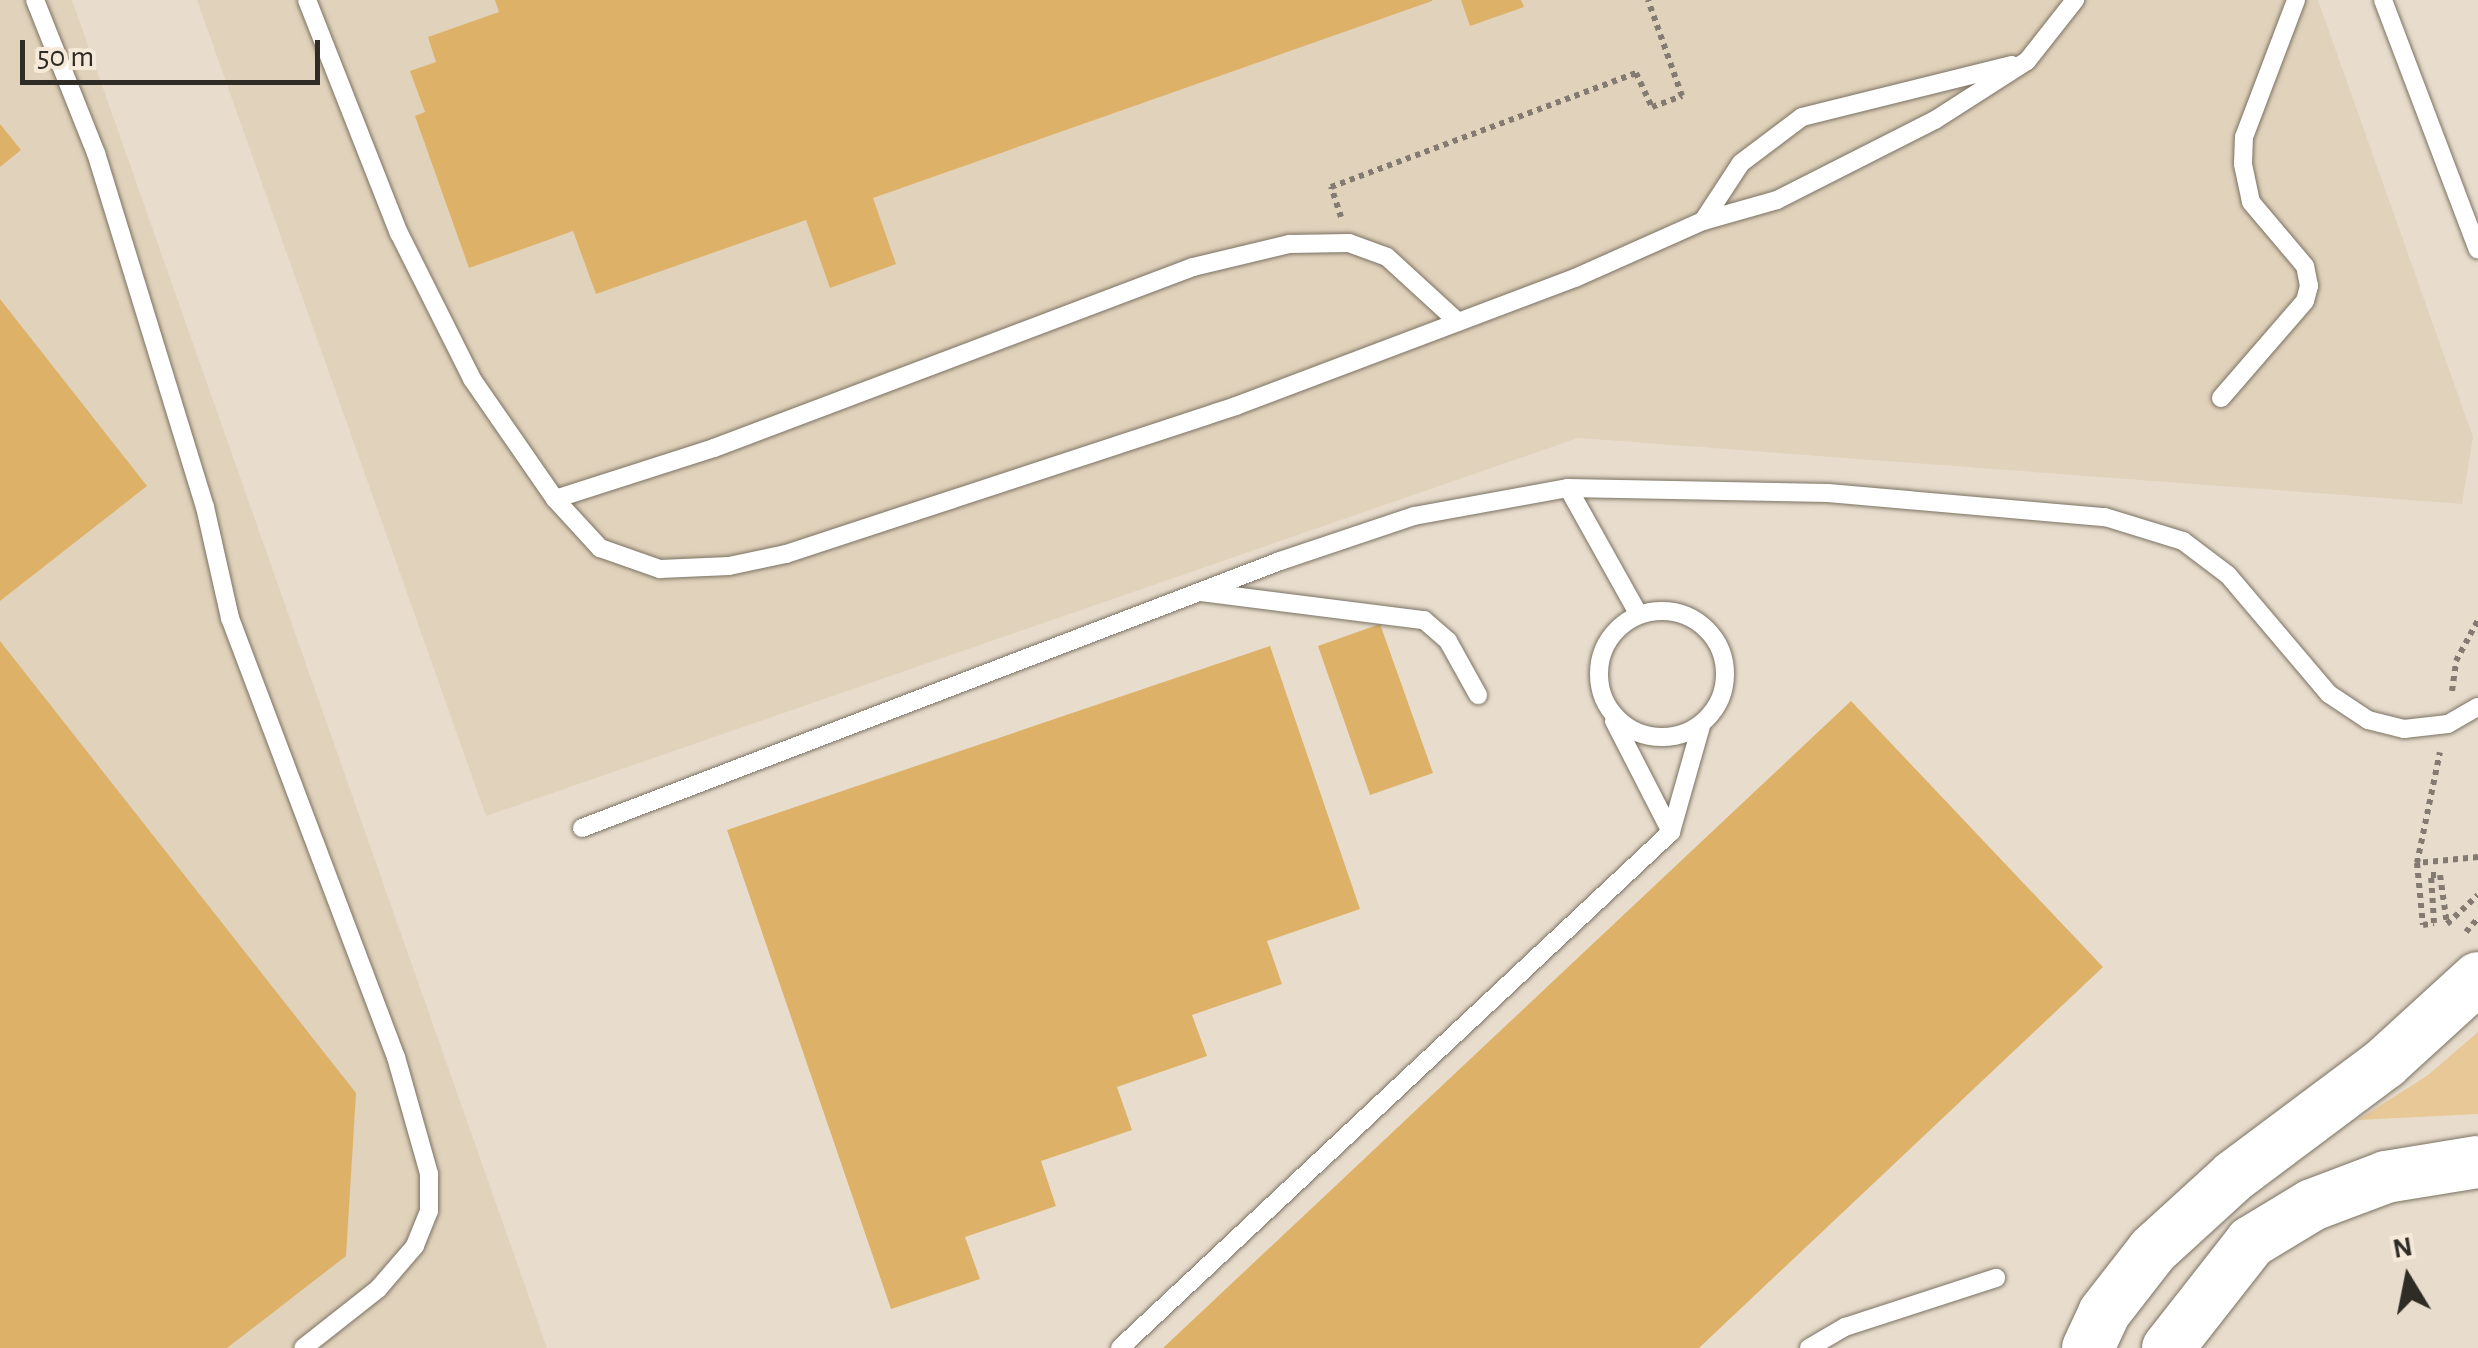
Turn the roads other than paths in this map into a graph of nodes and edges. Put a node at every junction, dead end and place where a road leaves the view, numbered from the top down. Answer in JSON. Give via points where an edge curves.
{"nodes":[{"id":1,"x":35,"y":0,"type":"edge"},
{"id":2,"x":308,"y":0,"type":"edge"},
{"id":3,"x":2076,"y":0,"type":"edge"},
{"id":4,"x":2296,"y":0,"type":"edge"},
{"id":5,"x":2383,"y":0,"type":"edge"},
{"id":6,"x":2027,"y":61,"type":"junction"},
{"id":7,"x":1702,"y":221,"type":"junction"},
{"id":8,"x":2478,"y":250,"type":"edge"},
{"id":9,"x":1458,"y":322,"type":"junction"},
{"id":10,"x":2222,"y":398,"type":"dead end"},
{"id":11,"x":1568,"y":488,"type":"junction"},
{"id":12,"x":555,"y":499,"type":"junction"},
{"id":13,"x":1199,"y":592,"type":"junction"},
{"id":14,"x":1640,"y":615,"type":"junction"},
{"id":15,"x":1478,"y":695,"type":"dead end"},
{"id":16,"x":2478,"y":707,"type":"edge"},
{"id":17,"x":1609,"y":711,"type":"junction"},
{"id":18,"x":1701,"y":726,"type":"junction"},
{"id":19,"x":582,"y":828,"type":"dead end"},
{"id":20,"x":1671,"y":832,"type":"junction"},
{"id":21,"x":2478,"y":978,"type":"edge"},
{"id":22,"x":2478,"y":1162,"type":"edge"},
{"id":23,"x":1996,"y":1278,"type":"dead end"},
{"id":24,"x":302,"y":1348,"type":"edge"},
{"id":25,"x":1120,"y":1348,"type":"edge"},
{"id":26,"x":1809,"y":1348,"type":"edge"},
{"id":27,"x":2088,"y":1348,"type":"edge"},
{"id":28,"x":2168,"y":1348,"type":"edge"}],
"edges":[{"from":1,"to":24,"type":"lane","via":[[96,153],[205,507],[230,618],[396,1057],[429,1174],[429,1211],[415,1246],[378,1289]]},
{"from":2,"to":12,"type":"lane","via":[[399,234],[472,379]]},
{"from":3,"to":6,"type":"lane"},
{"from":4,"to":10,"type":"lane","via":[[2244,137],[2243,164],[2251,202],[2305,266],[2309,286],[2305,300]]},
{"from":5,"to":8,"type":"lane"},
{"from":6,"to":7,"type":"lane","via":[[1935,120],[1825,176],[1776,200]]},
{"from":6,"to":7,"type":"lane","via":[[1802,118],[1741,163]]},
{"from":7,"to":9,"type":"lane"},
{"from":9,"to":12,"type":"lane","via":[[1236,406],[786,554],[730,566],[660,569],[600,548]]},
{"from":9,"to":12,"type":"lane","via":[[1413,274],[1349,242],[1289,244],[1193,267],[714,448]]},
{"from":11,"to":13,"type":"lane","via":[[1414,516]]},
{"from":11,"to":14,"type":"lane"},
{"from":11,"to":16,"type":"lane","via":[[1828,492],[2105,517],[2183,540],[2228,575],[2329,694],[2368,720],[2404,729],[2448,724]]},
{"from":13,"to":15,"type":"lane","via":[[1424,620],[1448,640]]},
{"from":13,"to":19,"type":"lane"},
{"from":14,"to":17,"type":"lane","via":[[1608,639],[1601,656],[1598,675]]},
{"from":14,"to":18,"type":"lane","via":[[1680,612],[1713,635],[1723,653],[1724,692]]},
{"from":17,"to":18,"type":"lane","via":[[1652,736],[1682,735]]},
{"from":17,"to":20,"type":"lane"},
{"from":18,"to":20,"type":"lane"},
{"from":20,"to":25,"type":"lane"},
{"from":21,"to":27,"type":"main road","via":[[2385,1063],[2234,1176],[2153,1250],[2104,1313]]},
{"from":22,"to":28,"type":"main road","via":[[2386,1177],[2312,1205],[2252,1242]]},
{"from":23,"to":26,"type":"lane","via":[[1845,1327]]}]}
